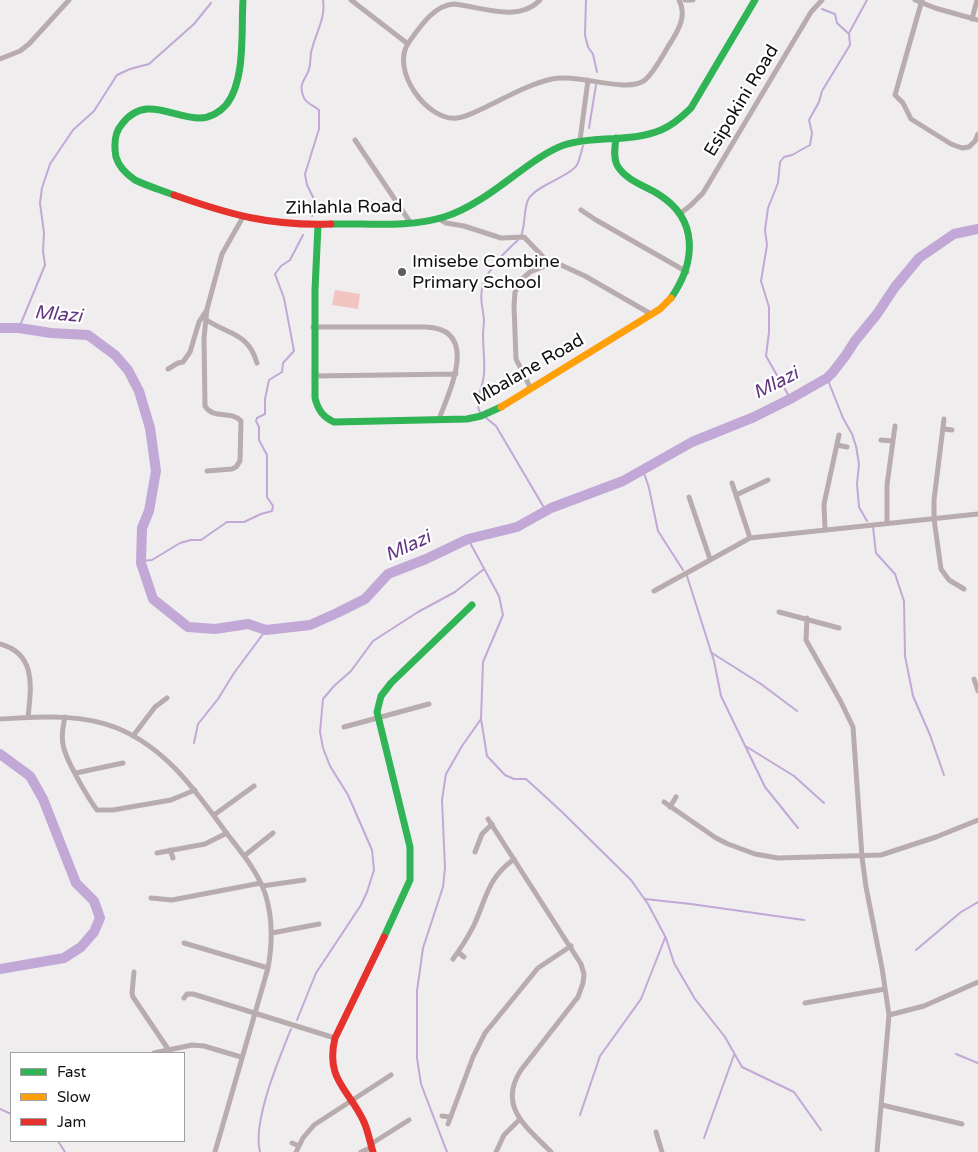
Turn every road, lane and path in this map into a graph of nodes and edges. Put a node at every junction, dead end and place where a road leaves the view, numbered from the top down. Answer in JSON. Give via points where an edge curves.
{"nodes":[{"id":1,"x":69,"y":0,"type":"edge"},
{"id":2,"x":243,"y":0,"type":"edge"},
{"id":3,"x":352,"y":0,"type":"edge"},
{"id":4,"x":540,"y":0,"type":"edge"},
{"id":5,"x":679,"y":0,"type":"edge"},
{"id":6,"x":685,"y":0,"type":"edge"},
{"id":7,"x":693,"y":0,"type":"edge"},
{"id":8,"x":755,"y":0,"type":"edge"},
{"id":9,"x":822,"y":0,"type":"edge"},
{"id":10,"x":915,"y":0,"type":"edge"},
{"id":11,"x":977,"y":0,"type":"edge"},
{"id":12,"x":921,"y":2,"type":"edge"},
{"id":13,"x":975,"y":19,"type":"edge"},
{"id":14,"x":408,"y":44,"type":"junction"},
{"id":15,"x":0,"y":59,"type":"edge"},
{"id":16,"x":588,"y":80,"type":"junction"},
{"id":17,"x":978,"y":134,"type":"edge"},
{"id":18,"x":616,"y":138,"type":"junction"},
{"id":19,"x":355,"y":140,"type":"dead end"},
{"id":20,"x":580,"y":140,"type":"junction"},
{"id":21,"x":581,"y":210,"type":"dead end"},
{"id":22,"x":681,"y":213,"type":"junction"},
{"id":23,"x":243,"y":217,"type":"junction"},
{"id":24,"x":439,"y":219,"type":"junction"},
{"id":25,"x":410,"y":222,"type":"junction"},
{"id":26,"x":318,"y":225,"type":"junction"},
{"id":27,"x":550,"y":264,"type":"junction"},
{"id":28,"x":686,"y":272,"type":"junction"},
{"id":29,"x":207,"y":310,"type":"junction"},
{"id":30,"x":651,"y":314,"type":"junction"},
{"id":31,"x":206,"y":319,"type":"junction"},
{"id":32,"x":313,"y":327,"type":"junction"},
{"id":33,"x":258,"y":363,"type":"dead end"},
{"id":34,"x":168,"y":370,"type":"dead end"},
{"id":35,"x":456,"y":374,"type":"junction"},
{"id":36,"x":314,"y":376,"type":"junction"},
{"id":37,"x":531,"y":388,"type":"junction"},
{"id":38,"x":944,"y":419,"type":"dead end"},
{"id":39,"x":438,"y":420,"type":"junction"},
{"id":40,"x":895,"y":426,"type":"dead end"},
{"id":41,"x":944,"y":429,"type":"junction"},
{"id":42,"x":952,"y":430,"type":"dead end"},
{"id":43,"x":840,"y":435,"type":"dead end"},
{"id":44,"x":881,"y":440,"type":"dead end"},
{"id":45,"x":893,"y":441,"type":"junction"},
{"id":46,"x":837,"y":445,"type":"junction"},
{"id":47,"x":847,"y":447,"type":"dead end"},
{"id":48,"x":207,"y":471,"type":"dead end"},
{"id":49,"x":768,"y":480,"type":"dead end"},
{"id":50,"x":732,"y":483,"type":"dead end"},
{"id":51,"x":736,"y":495,"type":"junction"},
{"id":52,"x":689,"y":497,"type":"dead end"},
{"id":53,"x":978,"y":514,"type":"edge"},
{"id":54,"x":934,"y":519,"type":"junction"},
{"id":55,"x":886,"y":523,"type":"junction"},
{"id":56,"x":825,"y":530,"type":"junction"},
{"id":57,"x":750,"y":538,"type":"junction"},
{"id":58,"x":710,"y":559,"type":"junction"},
{"id":59,"x":964,"y":589,"type":"dead end"},
{"id":60,"x":654,"y":591,"type":"dead end"},
{"id":61,"x":472,"y":605,"type":"dead end"},
{"id":62,"x":779,"y":612,"type":"dead end"},
{"id":63,"x":807,"y":618,"type":"junction"},
{"id":64,"x":839,"y":628,"type":"dead end"},
{"id":65,"x":0,"y":644,"type":"edge"},
{"id":66,"x":974,"y":679,"type":"dead end"},
{"id":67,"x":978,"y":691,"type":"edge"},
{"id":68,"x":167,"y":698,"type":"dead end"},
{"id":69,"x":429,"y":704,"type":"dead end"},
{"id":70,"x":28,"y":717,"type":"junction"},
{"id":71,"x":65,"y":717,"type":"junction"},
{"id":72,"x":378,"y":718,"type":"junction"},
{"id":73,"x":0,"y":719,"type":"edge"},
{"id":74,"x":344,"y":727,"type":"dead end"},
{"id":75,"x":133,"y":736,"type":"junction"},
{"id":76,"x":123,"y":763,"type":"dead end"},
{"id":77,"x":76,"y":773,"type":"junction"},
{"id":78,"x":254,"y":786,"type":"dead end"},
{"id":79,"x":194,"y":790,"type":"junction"},
{"id":80,"x":676,"y":796,"type":"dead end"},
{"id":81,"x":664,"y":802,"type":"dead end"},
{"id":82,"x":670,"y":807,"type":"junction"},
{"id":83,"x":214,"y":815,"type":"junction"},
{"id":84,"x":978,"y":820,"type":"edge"},
{"id":85,"x":226,"y":833,"type":"junction"},
{"id":86,"x":273,"y":833,"type":"dead end"},
{"id":87,"x":170,"y":850,"type":"junction"},
{"id":88,"x":475,"y":852,"type":"dead end"},
{"id":89,"x":157,"y":853,"type":"dead end"},
{"id":90,"x":244,"y":856,"type":"junction"},
{"id":91,"x":862,"y":857,"type":"junction"},
{"id":92,"x":173,"y":858,"type":"dead end"},
{"id":93,"x":514,"y":859,"type":"junction"},
{"id":94,"x":304,"y":880,"type":"dead end"},
{"id":95,"x":261,"y":885,"type":"junction"},
{"id":96,"x":151,"y":898,"type":"dead end"},
{"id":97,"x":319,"y":924,"type":"dead end"},
{"id":98,"x":272,"y":933,"type":"junction"},
{"id":99,"x":184,"y":943,"type":"dead end"},
{"id":100,"x":571,"y":946,"type":"junction"},
{"id":101,"x":458,"y":952,"type":"junction"},
{"id":102,"x":464,"y":957,"type":"dead end"},
{"id":103,"x":453,"y":959,"type":"dead end"},
{"id":104,"x":268,"y":968,"type":"junction"},
{"id":105,"x":134,"y":972,"type":"dead end"},
{"id":106,"x":978,"y":982,"type":"edge"},
{"id":107,"x":886,"y":989,"type":"junction"},
{"id":108,"x":184,"y":998,"type":"dead end"},
{"id":109,"x":805,"y":1003,"type":"dead end"},
{"id":110,"x":256,"y":1013,"type":"junction"},
{"id":111,"x":889,"y":1015,"type":"junction"},
{"id":112,"x":335,"y":1038,"type":"junction"},
{"id":113,"x":168,"y":1049,"type":"junction"},
{"id":114,"x":158,"y":1052,"type":"edge"},
{"id":115,"x":241,"y":1057,"type":"junction"},
{"id":116,"x":391,"y":1075,"type":"dead end"},
{"id":117,"x":352,"y":1101,"type":"junction"},
{"id":118,"x":882,"y":1105,"type":"junction"},
{"id":119,"x":932,"y":1110,"type":"dead end"},
{"id":120,"x":442,"y":1116,"type":"dead end"},
{"id":121,"x":450,"y":1117,"type":"junction"},
{"id":122,"x":931,"y":1117,"type":"junction"},
{"id":123,"x":409,"y":1120,"type":"dead end"},
{"id":124,"x":519,"y":1120,"type":"junction"},
{"id":125,"x":448,"y":1124,"type":"dead end"},
{"id":126,"x":962,"y":1124,"type":"dead end"},
{"id":127,"x":656,"y":1132,"type":"dead end"},
{"id":128,"x":292,"y":1143,"type":"dead end"},
{"id":129,"x":300,"y":1146,"type":"junction"},
{"id":130,"x":372,"y":1148,"type":"edge"},
{"id":131,"x":216,"y":1152,"type":"edge"},
{"id":132,"x":296,"y":1152,"type":"edge"},
{"id":133,"x":361,"y":1152,"type":"edge"},
{"id":134,"x":496,"y":1152,"type":"edge"},
{"id":135,"x":551,"y":1152,"type":"edge"},
{"id":136,"x":662,"y":1152,"type":"edge"},
{"id":137,"x":877,"y":1152,"type":"edge"}],
"edges":[{"from":1,"to":15,"type":"street","via":[[30,44]]},
{"from":2,"to":23,"type":"street","name":"Zihlahla Road","via":[[242,44],[234,91],[228,104],[208,117],[188,116],[163,108],[139,110],[120,126],[115,145],[119,163],[132,179]]},
{"from":3,"to":14,"type":"street"},
{"from":4,"to":14,"type":"street","via":[[528,9],[516,12],[445,5]]},
{"from":5,"to":16,"type":"street","via":[[683,11],[679,27],[644,81],[628,85]]},
{"from":6,"to":7,"type":"street"},
{"from":8,"to":18,"type":"street","name":"Zihlahla Road","via":[[685,115],[654,134]]},
{"from":9,"to":22,"type":"street","name":"Esipokini Road","via":[[811,12],[703,193]]},
{"from":10,"to":12,"type":"street"},
{"from":11,"to":13,"type":"street"},
{"from":12,"to":13,"type":"street"},
{"from":12,"to":17,"type":"street","via":[[895,95],[911,119],[951,144],[969,147]]},
{"from":14,"to":16,"type":"street","via":[[403,66],[407,80],[430,108],[449,118],[470,114],[548,80]]},
{"from":16,"to":20,"type":"street"},
{"from":18,"to":20,"type":"street","name":"Zihlahla Road"},
{"from":18,"to":22,"type":"street","via":[[614,156],[618,166]]},
{"from":19,"to":25,"type":"street"},
{"from":20,"to":24,"type":"street","name":"Zihlahla Road","via":[[553,149],[464,209]]},
{"from":21,"to":28,"type":"street"},
{"from":22,"to":28,"type":"street","name":"Mbalane Road","via":[[690,250]]},
{"from":23,"to":26,"type":"street","name":"Zihlahla Road","via":[[282,224]]},
{"from":23,"to":29,"type":"street","via":[[222,254]]},
{"from":24,"to":25,"type":"street","name":"Zihlahla Road"},
{"from":24,"to":27,"type":"street","via":[[500,238],[524,238]]},
{"from":25,"to":26,"type":"street","name":"Zihlahla Road"},
{"from":26,"to":32,"type":"street","name":"Mbalane Road"},
{"from":27,"to":30,"type":"street","via":[[569,268]]},
{"from":27,"to":37,"type":"street","via":[[525,275],[515,292],[516,359]]},
{"from":28,"to":30,"type":"street","name":"Mbalane Road","via":[[681,286],[670,300]]},
{"from":29,"to":31,"type":"street"},
{"from":29,"to":34,"type":"street","via":[[199,322],[188,355],[183,362]]},
{"from":30,"to":37,"type":"street","name":"Mbalane Road"},
{"from":31,"to":33,"type":"street","via":[[244,340]]},
{"from":31,"to":48,"type":"street","via":[[205,406],[213,413],[236,416],[242,425],[238,464],[228,470]]},
{"from":32,"to":35,"type":"street","via":[[440,328],[454,342],[458,358]]},
{"from":32,"to":36,"type":"street","name":"Mbalane Road"},
{"from":35,"to":36,"type":"street"},
{"from":35,"to":39,"type":"street"},
{"from":36,"to":39,"type":"street","name":"Mbalane Road","via":[[316,404],[321,414],[334,422]]},
{"from":37,"to":39,"type":"street","name":"Mbalane Road","via":[[480,416]]},
{"from":38,"to":41,"type":"street"},
{"from":40,"to":45,"type":"street"},
{"from":41,"to":42,"type":"street"},
{"from":41,"to":54,"type":"street"},
{"from":43,"to":46,"type":"street"},
{"from":44,"to":45,"type":"street"},
{"from":45,"to":55,"type":"street"},
{"from":46,"to":47,"type":"street"},
{"from":46,"to":56,"type":"street","via":[[824,504]]},
{"from":49,"to":51,"type":"street"},
{"from":50,"to":51,"type":"street"},
{"from":51,"to":57,"type":"street"},
{"from":52,"to":58,"type":"street"},
{"from":53,"to":54,"type":"street"},
{"from":54,"to":55,"type":"street"},
{"from":54,"to":59,"type":"street","via":[[941,569],[949,580]]},
{"from":55,"to":56,"type":"street"},
{"from":56,"to":57,"type":"street"},
{"from":57,"to":58,"type":"street"},
{"from":58,"to":60,"type":"street"},
{"from":61,"to":72,"type":"street","via":[[386,688],[379,700]]},
{"from":62,"to":63,"type":"street"},
{"from":63,"to":64,"type":"street"},
{"from":63,"to":91,"type":"street","via":[[806,640],[853,727]]},
{"from":65,"to":70,"type":"street","via":[[19,654],[29,669]]},
{"from":66,"to":67,"type":"street"},
{"from":68,"to":75,"type":"street","via":[[155,707]]},
{"from":69,"to":72,"type":"street"},
{"from":70,"to":71,"type":"street"},
{"from":70,"to":73,"type":"street"},
{"from":71,"to":75,"type":"street","via":[[100,723]]},
{"from":71,"to":77,"type":"street","via":[[63,748]]},
{"from":72,"to":74,"type":"street"},
{"from":72,"to":112,"type":"street","via":[[410,847],[410,880]]},
{"from":75,"to":79,"type":"street","via":[[167,759]]},
{"from":76,"to":77,"type":"street"},
{"from":77,"to":79,"type":"street","via":[[98,811],[171,800]]},
{"from":78,"to":83,"type":"street"},
{"from":79,"to":83,"type":"street"},
{"from":80,"to":82,"type":"street"},
{"from":81,"to":82,"type":"street"},
{"from":82,"to":91,"type":"street","via":[[716,838],[755,854],[791,859]]},
{"from":83,"to":85,"type":"street"},
{"from":84,"to":91,"type":"street","via":[[892,852]]},
{"from":85,"to":87,"type":"street","via":[[206,844]]},
{"from":85,"to":90,"type":"street"},
{"from":86,"to":90,"type":"street"},
{"from":87,"to":89,"type":"street"},
{"from":87,"to":92,"type":"street"},
{"from":88,"to":93,"type":"street","via":[[490,822]]},
{"from":90,"to":95,"type":"street"},
{"from":91,"to":107,"type":"street"},
{"from":93,"to":100,"type":"street"},
{"from":93,"to":101,"type":"street","via":[[493,880],[475,923]]},
{"from":94,"to":95,"type":"street"},
{"from":95,"to":96,"type":"street","via":[[172,900]]},
{"from":95,"to":98,"type":"street","via":[[269,907]]},
{"from":97,"to":98,"type":"street"},
{"from":98,"to":104,"type":"street"},
{"from":99,"to":104,"type":"street"},
{"from":100,"to":121,"type":"street","via":[[538,968],[485,1033]]},
{"from":100,"to":124,"type":"street","via":[[583,969],[582,987],[573,1005],[515,1080],[512,1101]]},
{"from":101,"to":102,"type":"street"},
{"from":101,"to":103,"type":"street"},
{"from":104,"to":110,"type":"street"},
{"from":105,"to":113,"type":"street","via":[[133,997]]},
{"from":106,"to":111,"type":"street","via":[[924,1006]]},
{"from":107,"to":109,"type":"street"},
{"from":107,"to":111,"type":"street"},
{"from":108,"to":110,"type":"street","via":[[193,994]]},
{"from":110,"to":112,"type":"street"},
{"from":110,"to":115,"type":"street"},
{"from":111,"to":118,"type":"street"},
{"from":112,"to":117,"type":"street","via":[[331,1053],[333,1071]]},
{"from":113,"to":114,"type":"street"},
{"from":113,"to":115,"type":"street","via":[[197,1045]]},
{"from":115,"to":131,"type":"street"},
{"from":116,"to":117,"type":"street"},
{"from":117,"to":129,"type":"street","via":[[314,1125]]},
{"from":117,"to":130,"type":"street","via":[[364,1122]]},
{"from":118,"to":122,"type":"street"},
{"from":118,"to":137,"type":"street"},
{"from":119,"to":122,"type":"street"},
{"from":120,"to":121,"type":"street"},
{"from":121,"to":125,"type":"street"},
{"from":122,"to":126,"type":"street"},
{"from":123,"to":130,"type":"street"},
{"from":124,"to":134,"type":"street","via":[[504,1135]]},
{"from":124,"to":135,"type":"street"},
{"from":127,"to":136,"type":"street"},
{"from":128,"to":129,"type":"street"},
{"from":129,"to":132,"type":"street"},
{"from":130,"to":133,"type":"street"}]}
